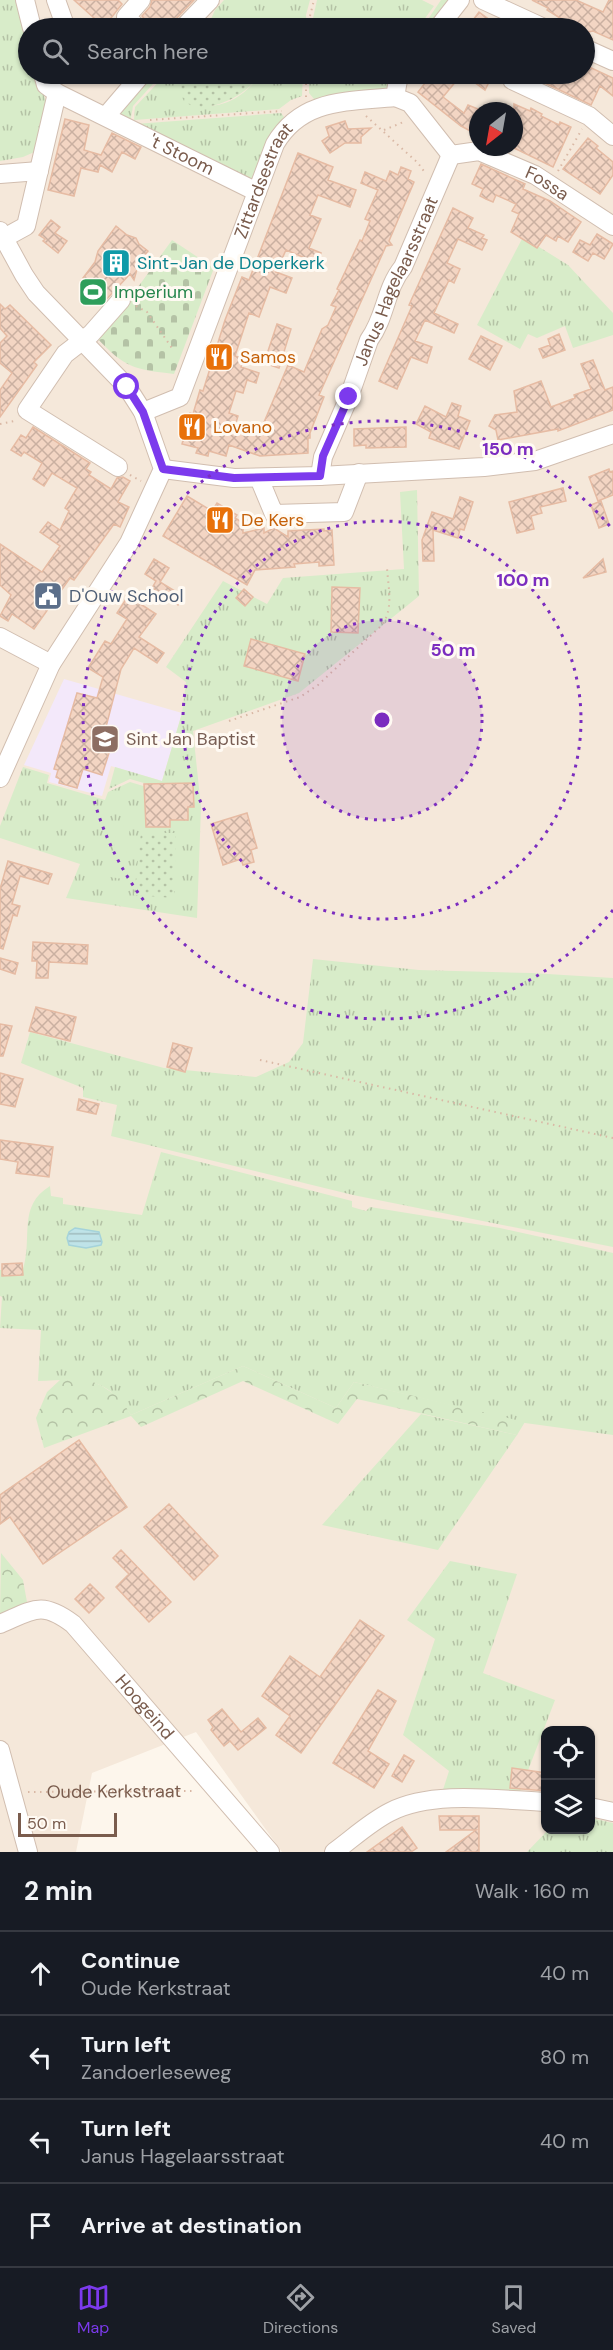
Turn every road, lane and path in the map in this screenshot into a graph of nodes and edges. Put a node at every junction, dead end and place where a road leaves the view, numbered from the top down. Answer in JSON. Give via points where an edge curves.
{"nodes":[{"id":1,"x":25,"y":0,"type":"edge"},
{"id":2,"x":56,"y":0,"type":"edge"},
{"id":3,"x":141,"y":0,"type":"edge"},
{"id":4,"x":210,"y":0,"type":"edge"},
{"id":5,"x":314,"y":0,"type":"edge"},
{"id":6,"x":460,"y":0,"type":"edge"},
{"id":7,"x":483,"y":0,"type":"edge"},
{"id":8,"x":30,"y":18,"type":"edge"},
{"id":9,"x":62,"y":18,"type":"edge"},
{"id":10,"x":127,"y":18,"type":"edge"},
{"id":11,"x":193,"y":18,"type":"edge"},
{"id":12,"x":310,"y":18,"type":"edge"},
{"id":13,"x":446,"y":18,"type":"edge"},
{"id":14,"x":519,"y":18,"type":"edge"},
{"id":15,"x":595,"y":53,"type":"edge"},
{"id":16,"x":613,"y":61,"type":"edge"},
{"id":17,"x":46,"y":84,"type":"edge"},
{"id":18,"x":133,"y":84,"type":"edge"},
{"id":19,"x":305,"y":84,"type":"edge"},
{"id":20,"x":397,"y":84,"type":"edge"},
{"id":21,"x":521,"y":84,"type":"edge"},
{"id":22,"x":57,"y":93,"type":"junction"},
{"id":23,"x":395,"y":97,"type":"junction"},
{"id":24,"x":310,"y":110,"type":"junction"},
{"id":25,"x":282,"y":111,"type":"dead end"},
{"id":26,"x":362,"y":114,"type":"dead end"},
{"id":27,"x":420,"y":115,"type":"junction"},
{"id":28,"x":106,"y":116,"type":"junction"},
{"id":29,"x":589,"y":116,"type":"junction"},
{"id":30,"x":130,"y":128,"type":"junction"},
{"id":31,"x":384,"y":130,"type":"junction"},
{"id":32,"x":613,"y":136,"type":"edge"},
{"id":33,"x":451,"y":155,"type":"junction"},
{"id":34,"x":39,"y":171,"type":"junction"},
{"id":35,"x":0,"y":174,"type":"edge"},
{"id":36,"x":550,"y":184,"type":"junction"},
{"id":37,"x":257,"y":192,"type":"junction"},
{"id":38,"x":433,"y":194,"type":"junction"},
{"id":39,"x":613,"y":226,"type":"edge"},
{"id":40,"x":2,"y":234,"type":"edge"},
{"id":41,"x":121,"y":300,"type":"joint"},
{"id":42,"x":82,"y":342,"type":"junction"},
{"id":43,"x":174,"y":351,"type":"dead end"},
{"id":44,"x":143,"y":412,"type":"junction"},
{"id":45,"x":613,"y":434,"type":"edge"},
{"id":46,"x":118,"y":467,"type":"joint"},
{"id":47,"x":163,"y":469,"type":"junction"},
{"id":48,"x":359,"y":473,"type":"junction"},
{"id":49,"x":320,"y":476,"type":"junction"},
{"id":50,"x":259,"y":478,"type":"junction"},
{"id":51,"x":153,"y":489,"type":"junction"},
{"id":52,"x":387,"y":567,"type":"dead end"},
{"id":53,"x":0,"y":637,"type":"edge"},
{"id":54,"x":51,"y":664,"type":"junction"},
{"id":55,"x":229,"y":721,"type":"dead end"},
{"id":56,"x":0,"y":778,"type":"edge"},
{"id":57,"x":260,"y":1060,"type":"dead end"},
{"id":58,"x":613,"y":1138,"type":"edge"},
{"id":59,"x":0,"y":1624,"type":"edge"},
{"id":60,"x":1,"y":1758,"type":"edge"},
{"id":61,"x":217,"y":1791,"type":"junction"},
{"id":62,"x":11,"y":1793,"type":"junction"},
{"id":63,"x":541,"y":1802,"type":"edge"},
{"id":64,"x":595,"y":1808,"type":"edge"},
{"id":65,"x":613,"y":1812,"type":"edge"},
{"id":66,"x":28,"y":1852,"type":"edge"},
{"id":67,"x":270,"y":1852,"type":"edge"},
{"id":68,"x":334,"y":1852,"type":"edge"}],
"edges":[{"from":1,"to":8,"type":"street"},
{"from":2,"to":9,"type":"street"},
{"from":3,"to":10,"type":"street"},
{"from":4,"to":11,"type":"street"},
{"from":5,"to":12,"type":"path"},
{"from":6,"to":13,"type":"street"},
{"from":7,"to":14,"type":"street"},
{"from":15,"to":16,"type":"street"},
{"from":17,"to":22,"type":"street","name":"'t Stoom"},
{"from":18,"to":28,"type":"street"},
{"from":19,"to":24,"type":"path"},
{"from":20,"to":23,"type":"street"},
{"from":21,"to":29,"type":"street"},
{"from":22,"to":28,"type":"street","name":"'t Stoom"},
{"from":22,"to":34,"type":"street"},
{"from":23,"to":24,"type":"street","name":"Zittardsestraat"},
{"from":23,"to":27,"type":"street","via":[[410,103]]},
{"from":24,"to":37,"type":"street","name":"Zittardsestraat","via":[[282,132]]},
{"from":25,"to":30,"type":"path","via":[[133,122]]},
{"from":26,"to":31,"type":"path"},
{"from":27,"to":31,"type":"path"},
{"from":27,"to":33,"type":"street"},
{"from":28,"to":30,"type":"street","name":"'t Stoom"},
{"from":29,"to":32,"type":"street"},
{"from":29,"to":36,"type":"path"},
{"from":30,"to":37,"type":"street","name":"'t Stoom"},
{"from":31,"to":38,"type":"path","via":[[425,171],[423,190]]},
{"from":33,"to":36,"type":"street","name":"Fossa","via":[[479,151]]},
{"from":33,"to":38,"type":"street","name":"Janus Hagelaarsstraat"},
{"from":34,"to":35,"type":"street"},
{"from":34,"to":40,"type":"street","via":[[26,226]]},
{"from":36,"to":39,"type":"street","name":"Fossa"},
{"from":37,"to":44,"type":"street","name":"Zittardsestraat","via":[[180,397]]},
{"from":38,"to":49,"type":"street","name":"Janus Hagelaarsstraat","via":[[369,340],[323,456]]},
{"from":40,"to":42,"type":"street","via":[[36,293]]},
{"from":41,"to":42,"type":"street"},
{"from":41,"to":43,"type":"path","via":[[147,312]]},
{"from":42,"to":44,"type":"street","via":[[127,387]]},
{"from":42,"to":46,"type":"street","via":[[65,354],[27,410]]},
{"from":44,"to":47,"type":"street"},
{"from":45,"to":48,"type":"street","via":[[535,462]]},
{"from":46,"to":51,"type":"path"},
{"from":47,"to":50,"type":"street"},
{"from":47,"to":51,"type":"street"},
{"from":48,"to":49,"type":"street"},
{"from":48,"to":50,"type":"street","via":[[344,512],[274,514]]},
{"from":49,"to":50,"type":"street"},
{"from":51,"to":54,"type":"street","via":[[129,543]]},
{"from":52,"to":55,"type":"path","via":[[390,605],[382,625],[300,697]]},
{"from":53,"to":54,"type":"street"},
{"from":54,"to":56,"type":"street"},
{"from":57,"to":58,"type":"path"},
{"from":59,"to":61,"type":"street","name":"Hoogeind","via":[[37,1608],[57,1612],[73,1624]]},
{"from":60,"to":62,"type":"street"},
{"from":61,"to":62,"type":"path","name":"Oude Kerkstraat"},
{"from":61,"to":67,"type":"street","name":"Hoogeind"},
{"from":62,"to":66,"type":"street"},
{"from":63,"to":68,"type":"street","via":[[440,1798],[415,1802],[389,1812]]},
{"from":64,"to":65,"type":"street"}]}
